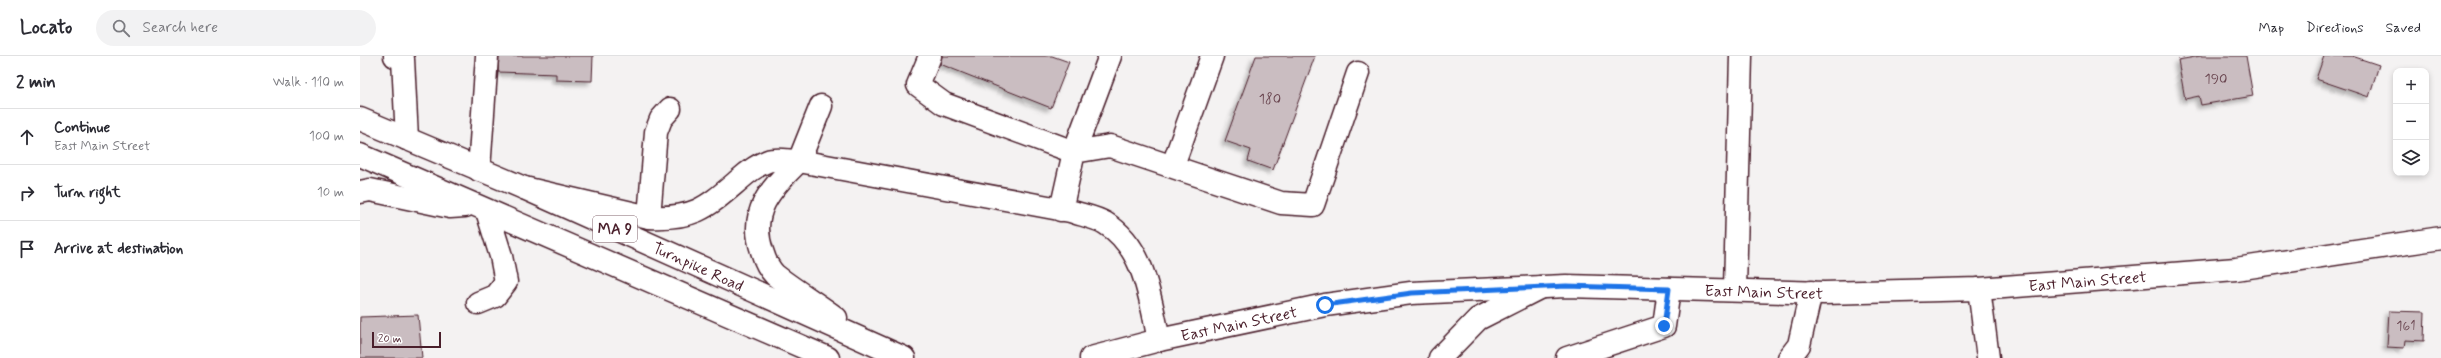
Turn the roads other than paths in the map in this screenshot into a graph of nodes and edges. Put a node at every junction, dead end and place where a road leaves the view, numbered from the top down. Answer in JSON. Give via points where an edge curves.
{"nodes":[{"id":1,"x":395,"y":56,"type":"edge"},
{"id":2,"x":487,"y":56,"type":"edge"},
{"id":3,"x":930,"y":56,"type":"edge"},
{"id":4,"x":1110,"y":56,"type":"edge"},
{"id":5,"x":1212,"y":56,"type":"edge"},
{"id":6,"x":1741,"y":56,"type":"edge"},
{"id":7,"x":1358,"y":73,"type":"dead end"},
{"id":8,"x":821,"y":106,"type":"dead end"},
{"id":9,"x":670,"y":109,"type":"dead end"},
{"id":10,"x":360,"y":119,"type":"edge"},
{"id":11,"x":407,"y":139,"type":"junction"},
{"id":12,"x":1074,"y":152,"type":"junction"},
{"id":13,"x":360,"y":154,"type":"edge"},
{"id":14,"x":799,"y":161,"type":"junction"},
{"id":15,"x":1173,"y":165,"type":"junction"},
{"id":16,"x":480,"y":170,"type":"junction"},
{"id":17,"x":524,"y":188,"type":"junction"},
{"id":18,"x":360,"y":192,"type":"edge"},
{"id":19,"x":481,"y":208,"type":"junction"},
{"id":20,"x":1061,"y":210,"type":"junction"},
{"id":21,"x":649,"y":216,"type":"junction"},
{"id":22,"x":2441,"y":238,"type":"edge"},
{"id":23,"x":1541,"y":287,"type":"junction"},
{"id":24,"x":1669,"y":289,"type":"junction"},
{"id":25,"x":1735,"y":289,"type":"junction"},
{"id":26,"x":1979,"y":289,"type":"junction"},
{"id":27,"x":1811,"y":292,"type":"junction"},
{"id":28,"x":478,"y":303,"type":"dead end"},
{"id":29,"x":1160,"y":340,"type":"junction"},
{"id":30,"x":869,"y":341,"type":"junction"},
{"id":31,"x":900,"y":356,"type":"edge"},
{"id":32,"x":828,"y":358,"type":"edge"},
{"id":33,"x":1091,"y":358,"type":"edge"},
{"id":34,"x":1440,"y":358,"type":"edge"},
{"id":35,"x":1567,"y":358,"type":"edge"},
{"id":36,"x":1789,"y":358,"type":"edge"},
{"id":37,"x":1988,"y":358,"type":"edge"}],
"edges":[{"from":1,"to":11,"type":"main road","via":[[402,59]]},
{"from":2,"to":16,"type":"main road"},
{"from":3,"to":12,"type":"main road","via":[[918,85],[944,104]]},
{"from":4,"to":12,"type":"main road"},
{"from":5,"to":15,"type":"main road"},
{"from":6,"to":25,"type":"main road"},
{"from":7,"to":15,"type":"main road","via":[[1313,205],[1281,203]]},
{"from":8,"to":14,"type":"main road"},
{"from":9,"to":21,"type":"main road","via":[[661,119],[656,132]]},
{"from":10,"to":11,"type":"main road","name":"Turnpike Road","number":"MA 9"},
{"from":11,"to":16,"type":"main road","name":"Turnpike Road","number":"MA 9"},
{"from":12,"to":15,"type":"main road","via":[[1110,146]]},
{"from":12,"to":20,"type":"main road"},
{"from":13,"to":19,"type":"main road","name":"Turnpike Road","number":"MA 9"},
{"from":14,"to":20,"type":"main road"},
{"from":14,"to":21,"type":"main road","via":[[769,160],[751,170],[713,203],[692,214],[669,218]]},
{"from":14,"to":30,"type":"main road","via":[[772,188],[761,210],[757,232],[764,257],[774,274]]},
{"from":16,"to":17,"type":"main road","name":"Turnpike Road","number":"MA 9"},
{"from":17,"to":21,"type":"main road"},
{"from":17,"to":30,"type":"main road","name":"Turnpike Road","number":"MA 9","via":[[794,310]]},
{"from":18,"to":19,"type":"main road","via":[[370,190],[450,207]]},
{"from":19,"to":28,"type":"main road","via":[[502,256],[506,282],[495,296]]},
{"from":19,"to":32,"type":"main road","name":"Turnpike Road","number":"MA 9"},
{"from":20,"to":29,"type":"main road","via":[[1104,223],[1124,238],[1145,279]]},
{"from":22,"to":26,"type":"main road","name":"East Main Street","via":[[2236,269]]},
{"from":23,"to":24,"type":"main road","name":"East Main Street"},
{"from":23,"to":29,"type":"main road","name":"East Main Street","via":[[1412,293],[1325,305]]},
{"from":23,"to":34,"type":"main road","via":[[1478,319]]},
{"from":24,"to":25,"type":"main road","name":"East Main Street"},
{"from":24,"to":35,"type":"main road","via":[[1664,326]]},
{"from":25,"to":27,"type":"main road","name":"East Main Street"},
{"from":26,"to":27,"type":"main road","name":"East Main Street"},
{"from":26,"to":37,"type":"main road"},
{"from":27,"to":36,"type":"main road","via":[[1798,345]]},
{"from":29,"to":33,"type":"main road","name":"East Main Street"},
{"from":30,"to":31,"type":"main road","name":"Turnpike Road","number":"MA 9"}]}
